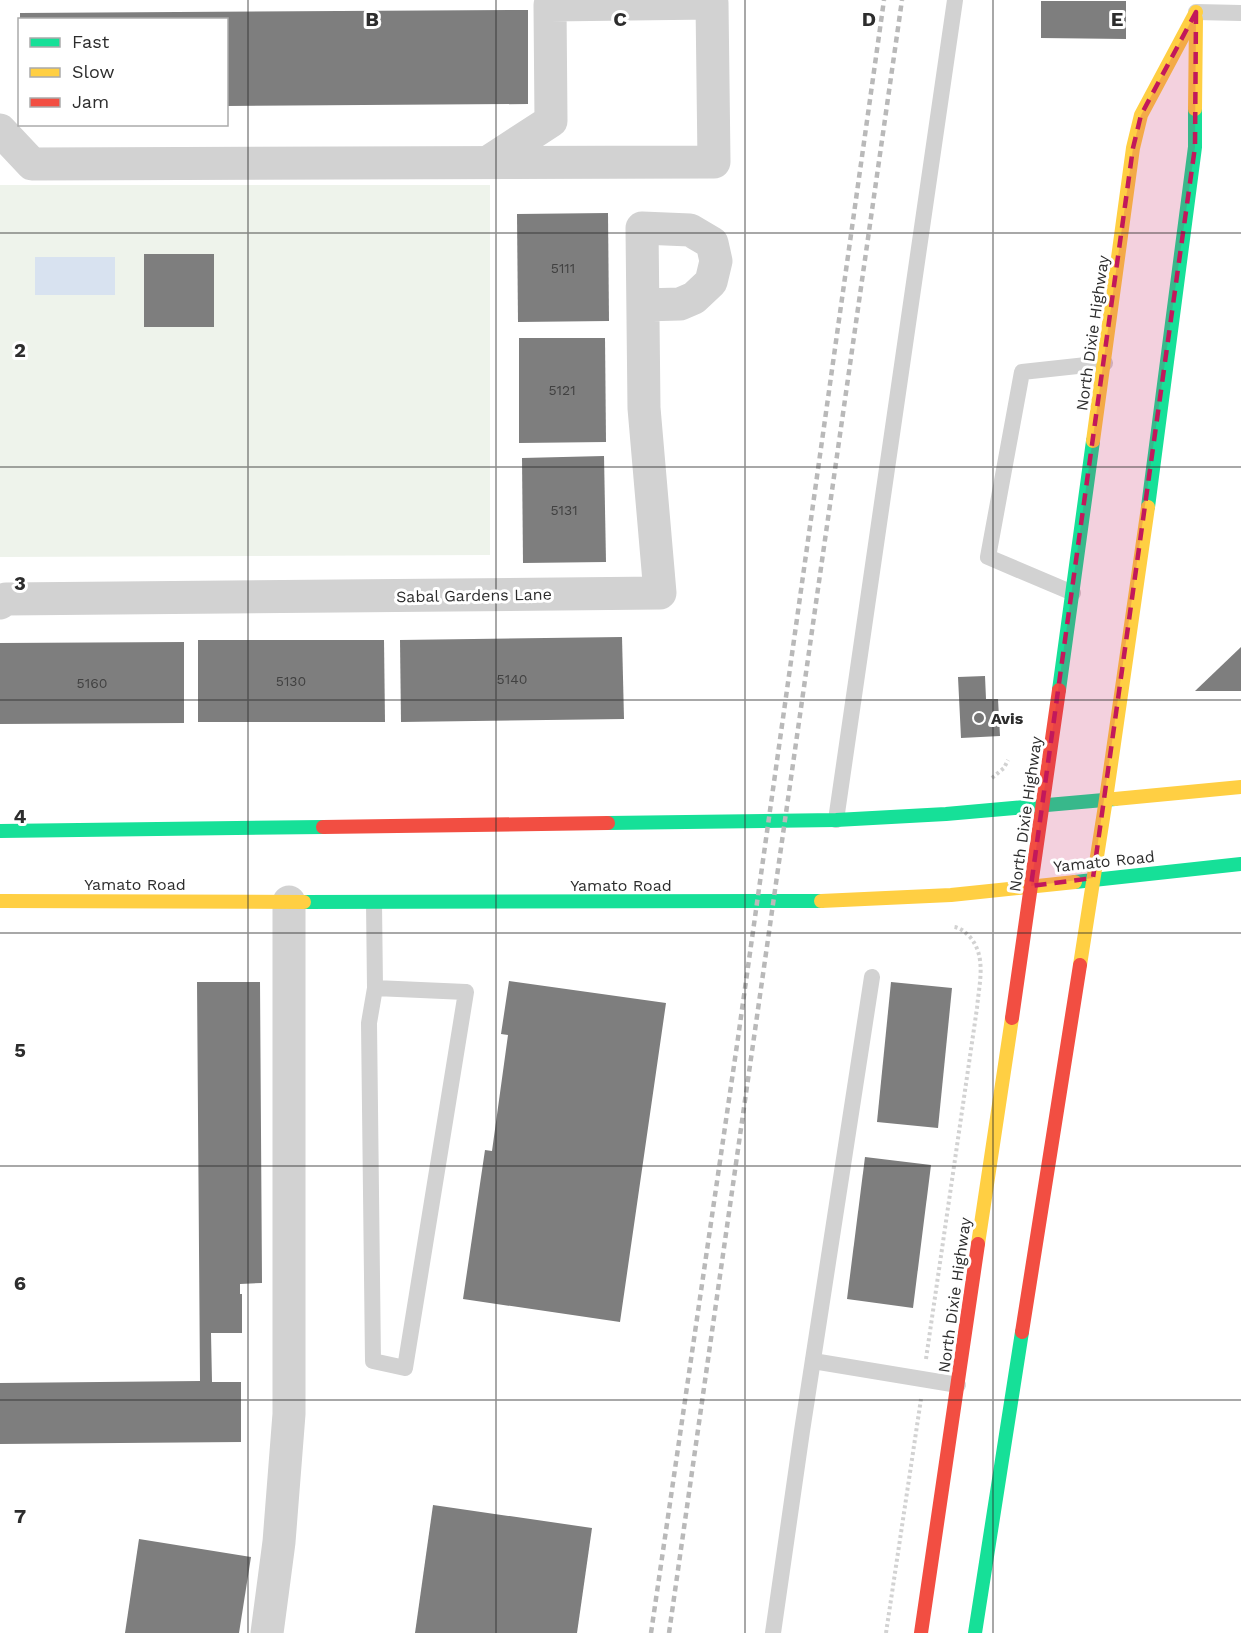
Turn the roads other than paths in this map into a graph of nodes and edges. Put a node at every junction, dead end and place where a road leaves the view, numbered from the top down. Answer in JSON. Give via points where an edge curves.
{"nodes":[{"id":1,"x":954,"y":0,"type":"edge"},
{"id":2,"x":1197,"y":6,"type":"edge"},
{"id":3,"x":1241,"y":13,"type":"edge"},
{"id":4,"x":0,"y":130,"type":"edge"},
{"id":5,"x":488,"y":162,"type":"junction"},
{"id":6,"x":643,"y":305,"type":"dead end"},
{"id":7,"x":1105,"y":363,"type":"junction"},
{"id":8,"x":1073,"y":593,"type":"junction"},
{"id":9,"x":0,"y":603,"type":"edge"},
{"id":10,"x":1241,"y":787,"type":"edge"},
{"id":11,"x":1106,"y":799,"type":"junction"},
{"id":12,"x":1043,"y":805,"type":"junction"},
{"id":13,"x":836,"y":819,"type":"junction"},
{"id":14,"x":0,"y":831,"type":"edge"},
{"id":15,"x":1241,"y":864,"type":"edge"},
{"id":16,"x":1094,"y":878,"type":"junction"},
{"id":17,"x":1031,"y":886,"type":"junction"},
{"id":18,"x":0,"y":901,"type":"edge"},
{"id":19,"x":289,"y":903,"type":"junction"},
{"id":20,"x":374,"y":903,"type":"junction"},
{"id":21,"x":872,"y":977,"type":"dead end"},
{"id":22,"x":375,"y":988,"type":"junction"},
{"id":23,"x":813,"y":1361,"type":"junction"},
{"id":24,"x":958,"y":1385,"type":"junction"},
{"id":25,"x":267,"y":1633,"type":"edge"},
{"id":26,"x":773,"y":1633,"type":"edge"},
{"id":27,"x":921,"y":1633,"type":"edge"},
{"id":28,"x":975,"y":1633,"type":"edge"}],
"edges":[{"from":1,"to":13,"type":"lane"},
{"from":2,"to":3,"type":"lane"},
{"from":2,"to":7,"type":"main road","name":"North Dixie Highway","via":[[1141,116],[1133,148]]},
{"from":2,"to":11,"type":"main road","via":[[1195,147]]},
{"from":4,"to":5,"type":"street","via":[[32,164]]},
{"from":5,"to":5,"type":"street","via":[[714,162],[712,3],[550,5],[551,121]]},
{"from":6,"to":9,"type":"street","name":"Sabal Gardens Lane","via":[[644,408],[660,593],[6,599]]},
{"from":7,"to":8,"type":"main road","name":"North Dixie Highway"},
{"from":7,"to":8,"type":"lane","via":[[1023,372],[988,557]]},
{"from":8,"to":12,"type":"main road","name":"North Dixie Highway"},
{"from":10,"to":11,"type":"main road"},
{"from":11,"to":12,"type":"main road"},
{"from":11,"to":16,"type":"main road"},
{"from":12,"to":13,"type":"main road"},
{"from":12,"to":17,"type":"main road","name":"North Dixie Highway"},
{"from":13,"to":14,"type":"main road"},
{"from":15,"to":16,"type":"main road","name":"Yamato Road"},
{"from":16,"to":17,"type":"main road","name":"Yamato Road"},
{"from":16,"to":28,"type":"main road"},
{"from":17,"to":20,"type":"main road","name":"Yamato Road","via":[[842,901]]},
{"from":17,"to":24,"type":"main road","name":"North Dixie Highway"},
{"from":18,"to":19,"type":"main road","name":"Yamato Road"},
{"from":19,"to":20,"type":"main road","name":"Yamato Road"},
{"from":19,"to":25,"type":"street","via":[[289,1414]]},
{"from":20,"to":22,"type":"lane"},
{"from":21,"to":23,"type":"lane"},
{"from":22,"to":22,"type":"lane","via":[[369,1023],[372,1361],[405,1368],[466,993]]},
{"from":23,"to":24,"type":"lane"},
{"from":23,"to":26,"type":"lane"},
{"from":24,"to":27,"type":"main road","name":"North Dixie Highway"}]}
